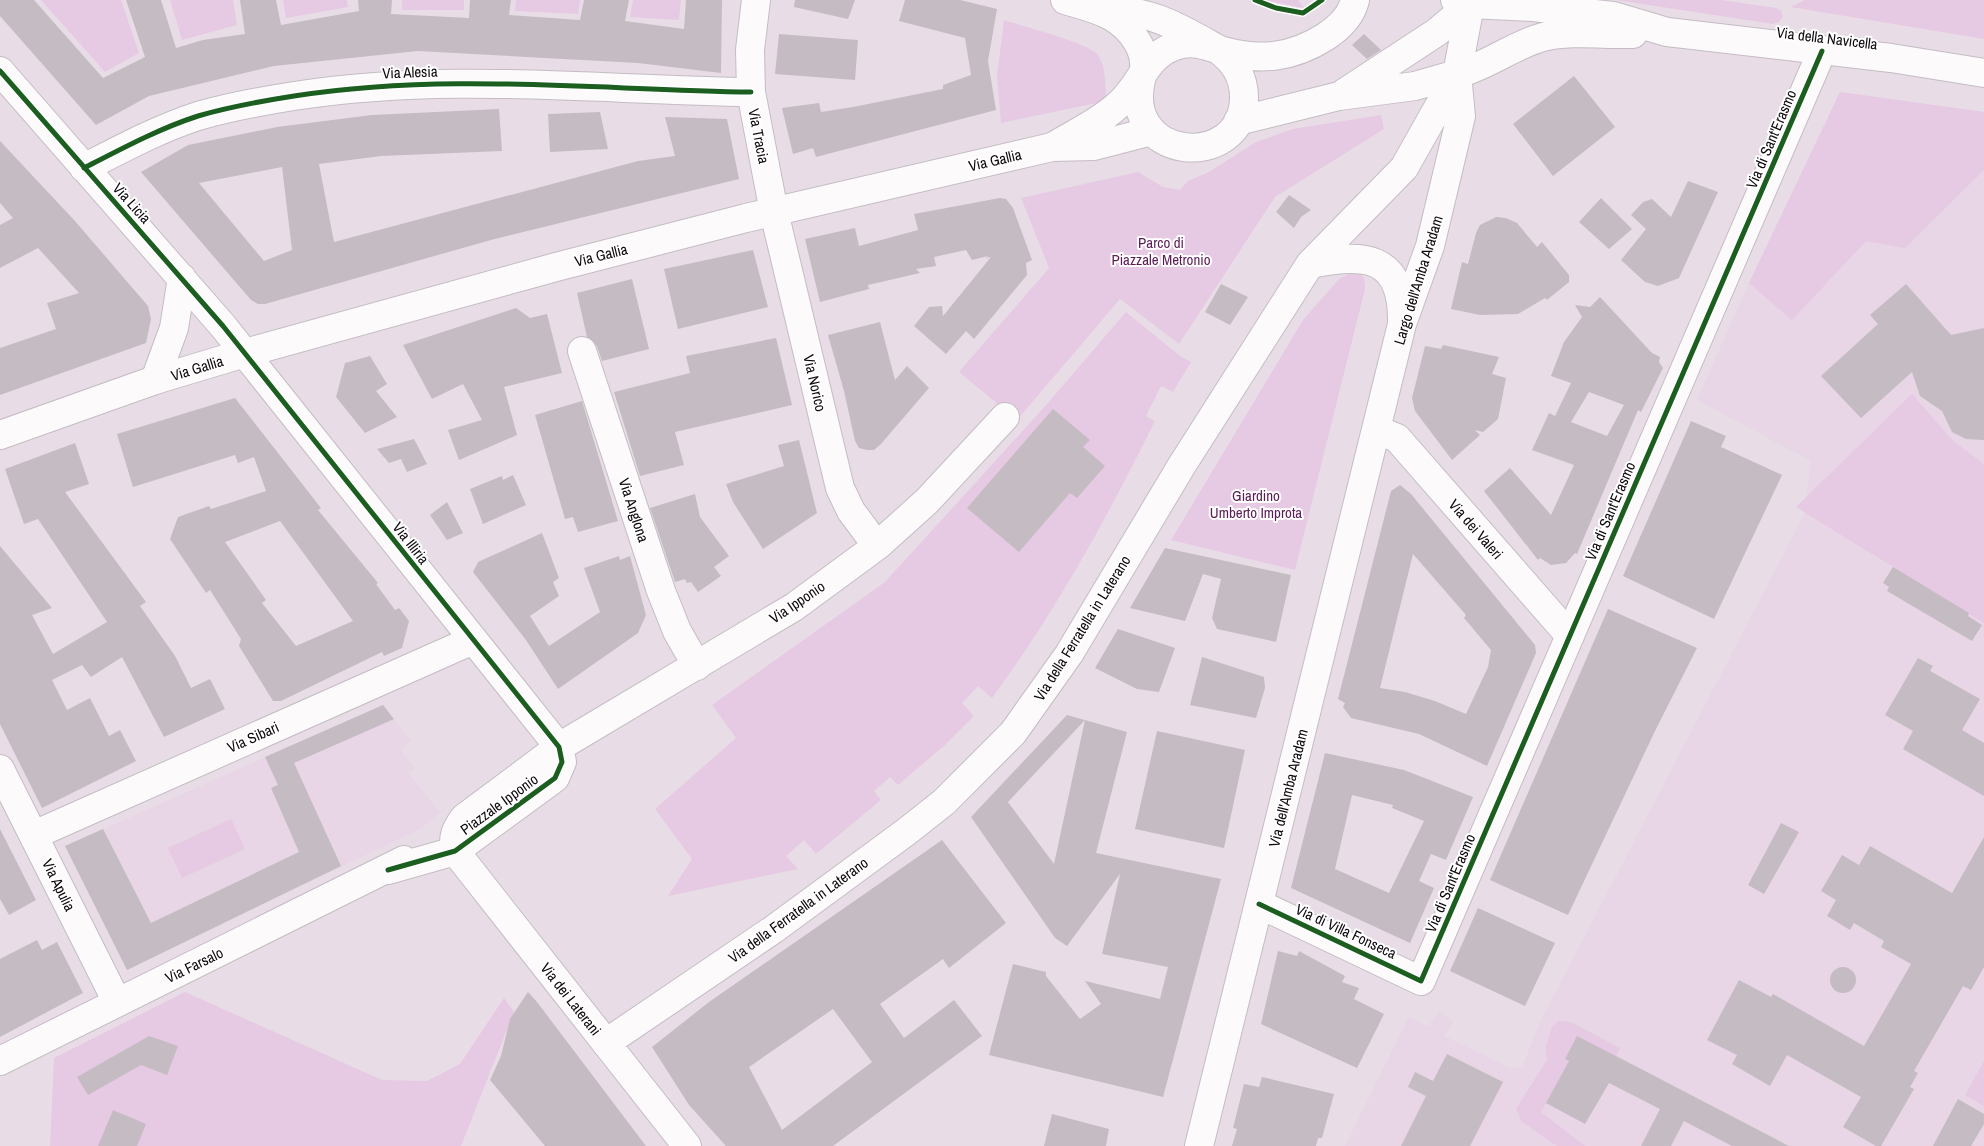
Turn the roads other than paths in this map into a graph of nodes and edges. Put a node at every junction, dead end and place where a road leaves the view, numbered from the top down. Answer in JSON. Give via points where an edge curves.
{"nodes":[{"id":1,"x":756,"y":0,"type":"edge"},
{"id":2,"x":1066,"y":0,"type":"edge"},
{"id":3,"x":1354,"y":0,"type":"edge"},
{"id":4,"x":1465,"y":1,"type":"edge"},
{"id":5,"x":1105,"y":12,"type":"junction"},
{"id":6,"x":1606,"y":17,"type":"edge"},
{"id":7,"x":1217,"y":49,"type":"junction"},
{"id":8,"x":1822,"y":51,"type":"junction"},
{"id":9,"x":1144,"y":70,"type":"junction"},
{"id":10,"x":0,"y":71,"type":"edge"},
{"id":11,"x":1984,"y":73,"type":"edge"},
{"id":12,"x":1457,"y":74,"type":"junction"},
{"id":13,"x":1384,"y":79,"type":"junction"},
{"id":14,"x":751,"y":92,"type":"junction"},
{"id":15,"x":1238,"y":121,"type":"junction"},
{"id":16,"x":1152,"y":131,"type":"junction"},
{"id":17,"x":1052,"y":147,"type":"junction"},
{"id":18,"x":84,"y":168,"type":"junction"},
{"id":19,"x":774,"y":212,"type":"junction"},
{"id":20,"x":1310,"y":264,"type":"junction"},
{"id":21,"x":182,"y":278,"type":"junction"},
{"id":22,"x":1402,"y":324,"type":"junction"},
{"id":23,"x":582,"y":351,"type":"dead end"},
{"id":24,"x":245,"y":353,"type":"junction"},
{"id":25,"x":155,"y":380,"type":"junction"},
{"id":26,"x":1005,"y":417,"type":"dead end"},
{"id":27,"x":1377,"y":430,"type":"junction"},
{"id":28,"x":0,"y":436,"type":"edge"},
{"id":29,"x":877,"y":546,"type":"junction"},
{"id":30,"x":1570,"y":636,"type":"junction"},
{"id":31,"x":473,"y":640,"type":"junction"},
{"id":32,"x":697,"y":666,"type":"junction"},
{"id":33,"x":559,"y":747,"type":"junction"},
{"id":34,"x":0,"y":769,"type":"edge"},
{"id":35,"x":464,"y":818,"type":"junction"},
{"id":36,"x":34,"y":835,"type":"junction"},
{"id":37,"x":455,"y":852,"type":"junction"},
{"id":38,"x":388,"y":870,"type":"junction"},
{"id":39,"x":1259,"y":904,"type":"junction"},
{"id":40,"x":1421,"y":981,"type":"joint"},
{"id":41,"x":117,"y":1002,"type":"junction"},
{"id":42,"x":606,"y":1043,"type":"junction"},
{"id":43,"x":0,"y":1061,"type":"edge"},
{"id":44,"x":687,"y":1146,"type":"edge"},
{"id":45,"x":1199,"y":1146,"type":"edge"}],
"edges":[{"from":1,"to":14,"type":"street","name":"Via Tracia","via":[[750,50]]},
{"from":2,"to":5,"type":"street"},
{"from":3,"to":7,"type":"street","via":[[1349,14],[1331,21],[1311,46],[1291,54],[1261,57]]},
{"from":4,"to":6,"type":"street"},
{"from":4,"to":12,"type":"street"},
{"from":4,"to":13,"type":"street","via":[[1437,32]]},
{"from":5,"to":7,"type":"street","via":[[1130,12],[1150,17],[1181,29]]},
{"from":5,"to":9,"type":"street","via":[[1129,29],[1142,50]]},
{"from":6,"to":8,"type":"street","name":"Via della Navicella","via":[[1667,32]]},
{"from":6,"to":12,"type":"street","via":[[1517,47],[1481,67]]},
{"from":7,"to":9,"type":"street","via":[[1200,44],[1182,44],[1157,55]]},
{"from":7,"to":15,"type":"street","via":[[1230,60],[1241,80],[1244,102]]},
{"from":8,"to":11,"type":"street","name":"Via della Navicella"},
{"from":8,"to":30,"type":"street","name":"Via di Sant'Erasmo"},
{"from":9,"to":16,"type":"street","via":[[1140,104]]},
{"from":9,"to":17,"type":"street","via":[[1118,105]]},
{"from":10,"to":18,"type":"street","name":"Via Licia"},
{"from":12,"to":13,"type":"street","via":[[1414,86]]},
{"from":12,"to":20,"type":"street","via":[[1409,161]]},
{"from":12,"to":22,"type":"street","name":"Largo dell'Amba Aradam","via":[[1461,116],[1434,232]]},
{"from":13,"to":15,"type":"street","via":[[1339,96]]},
{"from":14,"to":18,"type":"street","name":"Via Alesia","via":[[452,83],[358,87],[211,112],[148,136]]},
{"from":14,"to":19,"type":"street","name":"Via Tracia"},
{"from":15,"to":16,"type":"street","via":[[1215,143],[1195,148],[1170,145]]},
{"from":16,"to":17,"type":"street","via":[[1094,146]]},
{"from":17,"to":19,"type":"street","name":"Via Gallia"},
{"from":18,"to":21,"type":"street","name":"Via Licia"},
{"from":19,"to":24,"type":"street","name":"Via Gallia","via":[[556,267]]},
{"from":19,"to":29,"type":"street","name":"Via Norico","via":[[840,488],[851,511]]},
{"from":20,"to":22,"type":"street","via":[[1355,257],[1377,263],[1392,278],[1399,292]]},
{"from":20,"to":42,"type":"street","name":"Via della Ferratella in Laterano","via":[[1182,465],[1070,654],[1013,733],[944,802],[906,832],[774,929]]},
{"from":21,"to":24,"type":"street","name":"Via Licia"},
{"from":21,"to":25,"type":"street","name":"Via Gallia","via":[[174,328]]},
{"from":22,"to":27,"type":"street","name":"Largo dell'Amba Aradam"},
{"from":23,"to":32,"type":"street","name":"Via Anglona","via":[[666,603]]},
{"from":24,"to":25,"type":"street","name":"Via Gallia"},
{"from":24,"to":31,"type":"street","name":"Via Illiria"},
{"from":25,"to":28,"type":"street","name":"Via Gallia"},
{"from":26,"to":29,"type":"street","name":"Via Ipponio","via":[[927,501]]},
{"from":27,"to":30,"type":"street","name":"Via dei Valeri","via":[[1397,438]]},
{"from":27,"to":39,"type":"street","name":"Via dell'Amba Aradam"},
{"from":29,"to":32,"type":"street","name":"Via Ipponio","via":[[794,607]]},
{"from":30,"to":40,"type":"street","name":"Via di Sant'Erasmo"},
{"from":31,"to":33,"type":"street","name":"Via Illiria"},
{"from":31,"to":36,"type":"street","name":"Via Sibari"},
{"from":32,"to":33,"type":"street","name":"Via Ipponio"},
{"from":33,"to":35,"type":"street","name":"Piazzale Ipponio"},
{"from":33,"to":37,"type":"street","name":"Piazzale Ipponio","via":[[562,762],[554,778]]},
{"from":34,"to":36,"type":"street","name":"Via Apulia"},
{"from":35,"to":37,"type":"street","name":"Piazzale Ipponio","via":[[454,838]]},
{"from":35,"to":38,"type":"street","name":"Via Farsalo"},
{"from":36,"to":41,"type":"street","name":"Via Apulia"},
{"from":37,"to":38,"type":"street","name":"Via Farsalo"},
{"from":37,"to":42,"type":"street","name":"Via dei Laterani"},
{"from":38,"to":41,"type":"street","name":"Via Farsalo"},
{"from":39,"to":40,"type":"street","name":"Via di Villa Fonseca"},
{"from":39,"to":45,"type":"street","name":"Via dell'Amba Aradam"},
{"from":41,"to":43,"type":"street","name":"Via Farsalo"},
{"from":42,"to":44,"type":"street","name":"Via dei Laterani"}]}
